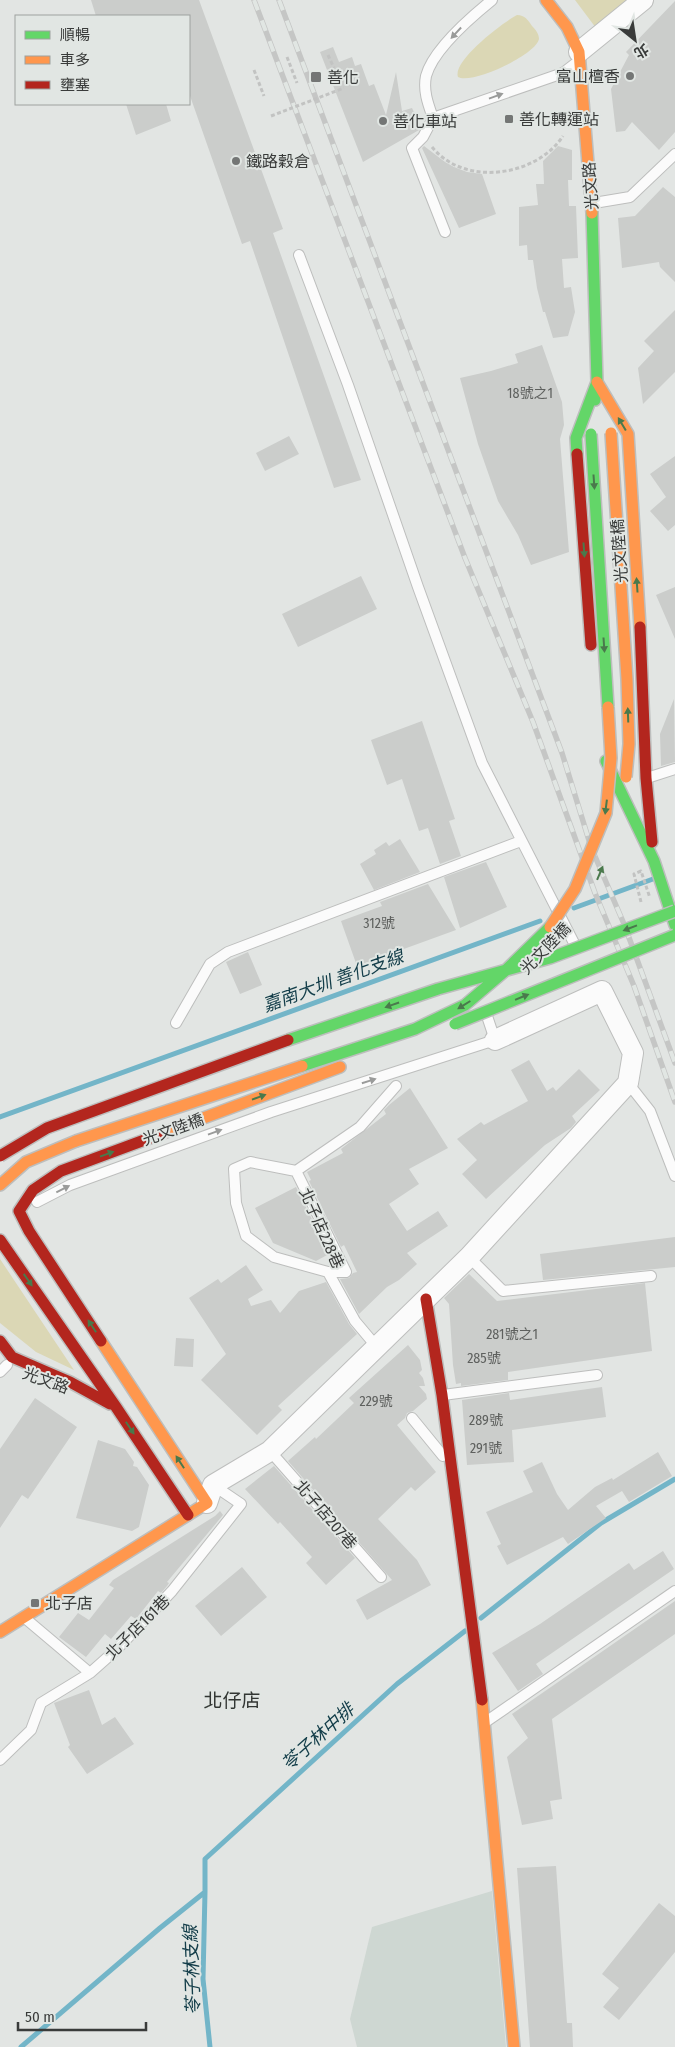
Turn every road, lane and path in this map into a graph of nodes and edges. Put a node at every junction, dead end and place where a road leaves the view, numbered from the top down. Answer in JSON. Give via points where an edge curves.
{"nodes":[{"id":1,"x":492,"y":0,"type":"edge"},
{"id":2,"x":546,"y":0,"type":"edge"},
{"id":3,"x":643,"y":0,"type":"edge"},
{"id":4,"x":579,"y":52,"type":"junction"},
{"id":5,"x":328,"y":55,"type":"dead end"},
{"id":6,"x":287,"y":56,"type":"dead end"},
{"id":7,"x":334,"y":68,"type":"dead end"},
{"id":8,"x":254,"y":70,"type":"dead end"},
{"id":9,"x":297,"y":83,"type":"dead end"},
{"id":10,"x":344,"y":88,"type":"dead end"},
{"id":11,"x":264,"y":96,"type":"dead end"},
{"id":12,"x":271,"y":116,"type":"dead end"},
{"id":13,"x":433,"y":118,"type":"junction"},
{"id":14,"x":567,"y":130,"type":"dead end"},
{"id":15,"x":423,"y":137,"type":"junction"},
{"id":16,"x":675,"y":154,"type":"edge"},
{"id":17,"x":592,"y":203,"type":"junction"},
{"id":18,"x":444,"y":232,"type":"dead end"},
{"id":19,"x":299,"y":256,"type":"dead end"},
{"id":20,"x":597,"y":382,"type":"junction"},
{"id":21,"x":591,"y":654,"type":"dead end"},
{"id":22,"x":597,"y":743,"type":"dead end"},
{"id":23,"x":675,"y":769,"type":"edge"},
{"id":24,"x":646,"y":778,"type":"junction"},
{"id":25,"x":620,"y":790,"type":"junction"},
{"id":26,"x":619,"y":819,"type":"dead end"},
{"id":27,"x":521,"y":841,"type":"junction"},
{"id":28,"x":654,"y":861,"type":"junction"},
{"id":29,"x":670,"y":893,"type":"edge"},
{"id":30,"x":675,"y":911,"type":"edge"},
{"id":31,"x":576,"y":914,"type":"dead end"},
{"id":32,"x":675,"y":926,"type":"edge"},
{"id":33,"x":562,"y":933,"type":"junction"},
{"id":34,"x":675,"y":935,"type":"edge"},
{"id":35,"x":546,"y":948,"type":"dead end"},
{"id":36,"x":514,"y":981,"type":"dead end"},
{"id":37,"x":598,"y":984,"type":"junction"},
{"id":38,"x":500,"y":993,"type":"dead end"},
{"id":39,"x":176,"y":1023,"type":"dead end"},
{"id":40,"x":444,"y":1028,"type":"junction"},
{"id":41,"x":495,"y":1040,"type":"junction"},
{"id":42,"x":628,"y":1084,"type":"junction"},
{"id":43,"x":396,"y":1086,"type":"dead end"},
{"id":44,"x":0,"y":1148,"type":"edge"},
{"id":45,"x":0,"y":1156,"type":"edge"},
{"id":46,"x":26,"y":1162,"type":"junction"},
{"id":47,"x":296,"y":1171,"type":"junction"},
{"id":48,"x":0,"y":1173,"type":"edge"},
{"id":49,"x":675,"y":1176,"type":"edge"},
{"id":50,"x":0,"y":1185,"type":"edge"},
{"id":51,"x":19,"y":1211,"type":"junction"},
{"id":52,"x":0,"y":1240,"type":"edge"},
{"id":53,"x":469,"y":1257,"type":"junction"},
{"id":54,"x":328,"y":1272,"type":"junction"},
{"id":55,"x":650,"y":1276,"type":"dead end"},
{"id":56,"x":426,"y":1299,"type":"junction"},
{"id":57,"x":0,"y":1341,"type":"edge"},
{"id":58,"x":376,"y":1346,"type":"junction"},
{"id":59,"x":2,"y":1366,"type":"edge"},
{"id":60,"x":597,"y":1375,"type":"dead end"},
{"id":61,"x":442,"y":1395,"type":"junction"},
{"id":62,"x":94,"y":1396,"type":"junction"},
{"id":63,"x":116,"y":1407,"type":"junction"},
{"id":64,"x":412,"y":1418,"type":"dead end"},
{"id":65,"x":270,"y":1451,"type":"junction"},
{"id":66,"x":451,"y":1467,"type":"junction"},
{"id":67,"x":210,"y":1494,"type":"junction"},
{"id":68,"x":188,"y":1515,"type":"junction"},
{"id":69,"x":381,"y":1578,"type":"dead end"},
{"id":70,"x":675,"y":1590,"type":"edge"},
{"id":71,"x":23,"y":1617,"type":"junction"},
{"id":72,"x":0,"y":1632,"type":"edge"},
{"id":73,"x":90,"y":1673,"type":"junction"},
{"id":74,"x":485,"y":1722,"type":"junction"},
{"id":75,"x":0,"y":1760,"type":"edge"},
{"id":76,"x":514,"y":2047,"type":"edge"}],
"edges":[{"from":1,"to":13,"type":"lane","one_way":true,"via":[[476,12],[443,48],[430,68],[426,94]]},
{"from":2,"to":4,"type":"street","name":"光文路","via":[[567,27]]},
{"from":3,"to":4,"type":"street"},
{"from":13,"to":4,"type":"lane","one_way":true,"via":[[563,73],[577,62]]},
{"from":4,"to":17,"type":"street","name":"光文路"},
{"from":5,"to":7,"type":"path"},
{"from":6,"to":9,"type":"path"},
{"from":8,"to":11,"type":"path"},
{"from":10,"to":12,"type":"path","bridge":true},
{"from":13,"to":15,"type":"lane"},
{"from":14,"to":15,"type":"path","via":[[560,141],[538,160],[501,173],[484,173],[449,163]]},
{"from":15,"to":18,"type":"lane","via":[[412,148]]},
{"from":16,"to":17,"type":"lane","via":[[630,198]]},
{"from":17,"to":20,"type":"street","name":"光文路"},
{"from":19,"to":27,"type":"lane","via":[[482,763]]},
{"from":20,"to":21,"type":"street","one_way":true,"via":[[576,438]]},
{"from":24,"to":20,"type":"street","one_way":true,"via":[[628,434]]},
{"from":26,"to":20,"type":"street","name":"光文陸橋","one_way":true,"bridge":true,"via":[[629,744],[627,679],[611,433]]},
{"from":20,"to":46,"type":"street","name":"光文陸橋","one_way":true,"bridge":true,"via":[[591,434],[611,758],[606,813],[575,889],[550,927],[465,1005],[415,1030],[76,1141]]},
{"from":22,"to":25,"type":"street"},
{"from":23,"to":24,"type":"lane"},
{"from":24,"to":25,"type":"street"},
{"from":24,"to":28,"type":"street"},
{"from":25,"to":28,"type":"street"},
{"from":27,"to":33,"type":"lane","via":[[548,892]]},
{"from":27,"to":39,"type":"lane","via":[[228,952],[210,964]]},
{"from":28,"to":29,"type":"street"},
{"from":29,"to":32,"type":"street"},
{"from":30,"to":45,"type":"street","one_way":true,"bridge":true,"via":[[550,958],[438,989],[262,1049],[47,1128]]},
{"from":31,"to":33,"type":"street","name":"光文陸橋"},
{"from":33,"to":37,"type":"lane"},
{"from":40,"to":34,"type":"street","one_way":true,"bridge":true},
{"from":35,"to":36,"type":"street","name":"光文陸橋","bridge":true},
{"from":37,"to":41,"type":"street"},
{"from":37,"to":42,"type":"street","via":[[633,1053]]},
{"from":38,"to":40,"type":"street","name":"光文陸橋","bridge":true,"via":[[471,1015]]},
{"from":51,"to":40,"type":"street","name":"光文陸橋","one_way":true,"via":[[32,1190],[61,1171]]},
{"from":41,"to":44,"type":"lane","via":[[474,974],[462,972],[404,990],[33,1126]]},
{"from":51,"to":41,"type":"lane","one_way":true,"via":[[70,1185],[262,1115]]},
{"from":42,"to":49,"type":"lane","via":[[650,1111]]},
{"from":42,"to":53,"type":"street"},
{"from":43,"to":47,"type":"lane","name":"北子店228巷","via":[[360,1127]]},
{"from":46,"to":48,"type":"lane"},
{"from":46,"to":50,"type":"street","name":"光文陸橋"},
{"from":47,"to":54,"type":"lane","name":"北子店228巷","via":[[346,1272]]},
{"from":47,"to":54,"type":"lane","name":"北子店228巷","via":[[250,1162],[234,1169],[236,1203],[246,1236],[274,1257]]},
{"from":67,"to":51,"type":"street","one_way":true,"via":[[29,1231]]},
{"from":52,"to":63,"type":"street","one_way":true},
{"from":53,"to":55,"type":"lane","via":[[503,1291]]},
{"from":53,"to":56,"type":"street"},
{"from":54,"to":58,"type":"lane","name":"北子店228巷","via":[[355,1321]]},
{"from":56,"to":58,"type":"street"},
{"from":56,"to":61,"type":"street"},
{"from":57,"to":62,"type":"street","via":[[12,1356]]},
{"from":58,"to":65,"type":"street"},
{"from":59,"to":62,"type":"lane","name":"光文路","via":[[64,1389]]},
{"from":60,"to":61,"type":"lane"},
{"from":61,"to":66,"type":"street"},
{"from":62,"to":63,"type":"street"},
{"from":63,"to":68,"type":"street","one_way":true},
{"from":64,"to":66,"type":"lane"},
{"from":65,"to":67,"type":"street"},
{"from":65,"to":69,"type":"lane","name":"北子店207巷"},
{"from":66,"to":74,"type":"street"},
{"from":67,"to":68,"type":"street"},
{"from":67,"to":73,"type":"lane","name":"北子店161巷","via":[[241,1504],[172,1591]]},
{"from":68,"to":71,"type":"street"},
{"from":70,"to":74,"type":"lane"},
{"from":71,"to":72,"type":"street"},
{"from":71,"to":73,"type":"lane"},
{"from":73,"to":75,"type":"lane","name":"北子店161巷","via":[[41,1703],[31,1730]]},
{"from":74,"to":76,"type":"street"}]}
